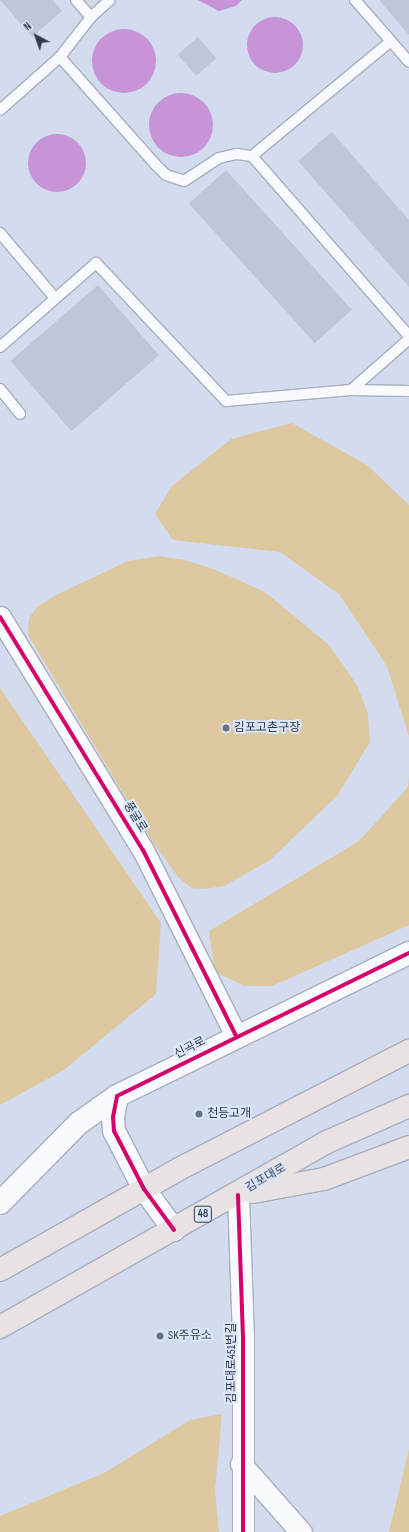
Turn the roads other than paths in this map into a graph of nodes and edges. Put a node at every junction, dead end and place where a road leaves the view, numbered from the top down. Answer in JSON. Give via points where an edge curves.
{"nodes":[{"id":1,"x":76,"y":0,"type":"edge"},
{"id":2,"x":110,"y":0,"type":"edge"},
{"id":3,"x":355,"y":0,"type":"edge"},
{"id":4,"x":91,"y":17,"type":"junction"},
{"id":5,"x":391,"y":41,"type":"junction"},
{"id":6,"x":60,"y":57,"type":"junction"},
{"id":7,"x":409,"y":62,"type":"edge"},
{"id":8,"x":0,"y":110,"type":"edge"},
{"id":9,"x":252,"y":156,"type":"junction"},
{"id":10,"x":0,"y":233,"type":"edge"},
{"id":11,"x":54,"y":298,"type":"junction"},
{"id":12,"x":409,"y":336,"type":"edge"},
{"id":13,"x":409,"y":339,"type":"edge"},
{"id":14,"x":0,"y":347,"type":"edge"},
{"id":15,"x":0,"y":390,"type":"edge"},
{"id":16,"x":351,"y":390,"type":"junction"},
{"id":17,"x":409,"y":391,"type":"edge"},
{"id":18,"x":20,"y":414,"type":"dead end"},
{"id":19,"x":0,"y":617,"type":"edge"},
{"id":20,"x":409,"y":953,"type":"edge"},
{"id":21,"x":236,"y":1036,"type":"junction"},
{"id":22,"x":409,"y":1051,"type":"edge"},
{"id":23,"x":117,"y":1096,"type":"junction"},
{"id":24,"x":409,"y":1106,"type":"edge"},
{"id":25,"x":409,"y":1147,"type":"edge"},
{"id":26,"x":144,"y":1188,"type":"junction"},
{"id":27,"x":238,"y":1195,"type":"junction"},
{"id":28,"x":0,"y":1203,"type":"edge"},
{"id":29,"x":174,"y":1230,"type":"junction"},
{"id":30,"x":0,"y":1270,"type":"edge"},
{"id":31,"x":0,"y":1327,"type":"edge"},
{"id":32,"x":241,"y":1464,"type":"junction"},
{"id":33,"x":243,"y":1532,"type":"edge"},
{"id":34,"x":301,"y":1532,"type":"edge"}],
"edges":[{"from":1,"to":4,"type":"lane"},
{"from":2,"to":4,"type":"lane"},
{"from":3,"to":5,"type":"lane"},
{"from":4,"to":6,"type":"lane"},
{"from":5,"to":7,"type":"lane"},
{"from":5,"to":9,"type":"lane"},
{"from":6,"to":8,"type":"lane"},
{"from":6,"to":9,"type":"lane","via":[[156,165],[175,180],[184,181],[227,155]]},
{"from":9,"to":12,"type":"lane"},
{"from":10,"to":11,"type":"lane"},
{"from":11,"to":14,"type":"lane"},
{"from":11,"to":16,"type":"lane","via":[[96,263],[226,401]]},
{"from":13,"to":16,"type":"lane"},
{"from":15,"to":18,"type":"lane"},
{"from":16,"to":17,"type":"lane"},
{"from":19,"to":21,"type":"street","name":"풍굴로","via":[[143,850]]},
{"from":20,"to":21,"type":"street","name":"신곡로"},
{"from":21,"to":23,"type":"street","name":"신곡로"},
{"from":22,"to":26,"type":"main road"},
{"from":23,"to":26,"type":"street","via":[[113,1116],[114,1131]]},
{"from":23,"to":28,"type":"street","name":"신곡로","via":[[79,1124]]},
{"from":24,"to":27,"type":"main road","name":"김포대로","number":"48","via":[[327,1142]]},
{"from":25,"to":27,"type":"main road","via":[[324,1180]]},
{"from":26,"to":29,"type":"street"},
{"from":26,"to":30,"type":"main road"},
{"from":27,"to":29,"type":"main road","name":"김포대로","number":"48"},
{"from":27,"to":32,"type":"street","name":"김포대로451번길","via":[[243,1328]]},
{"from":29,"to":31,"type":"main road","name":"김포대로","number":"48"},
{"from":32,"to":33,"type":"street","name":"김포대로451번길"},
{"from":32,"to":34,"type":"street"}]}
